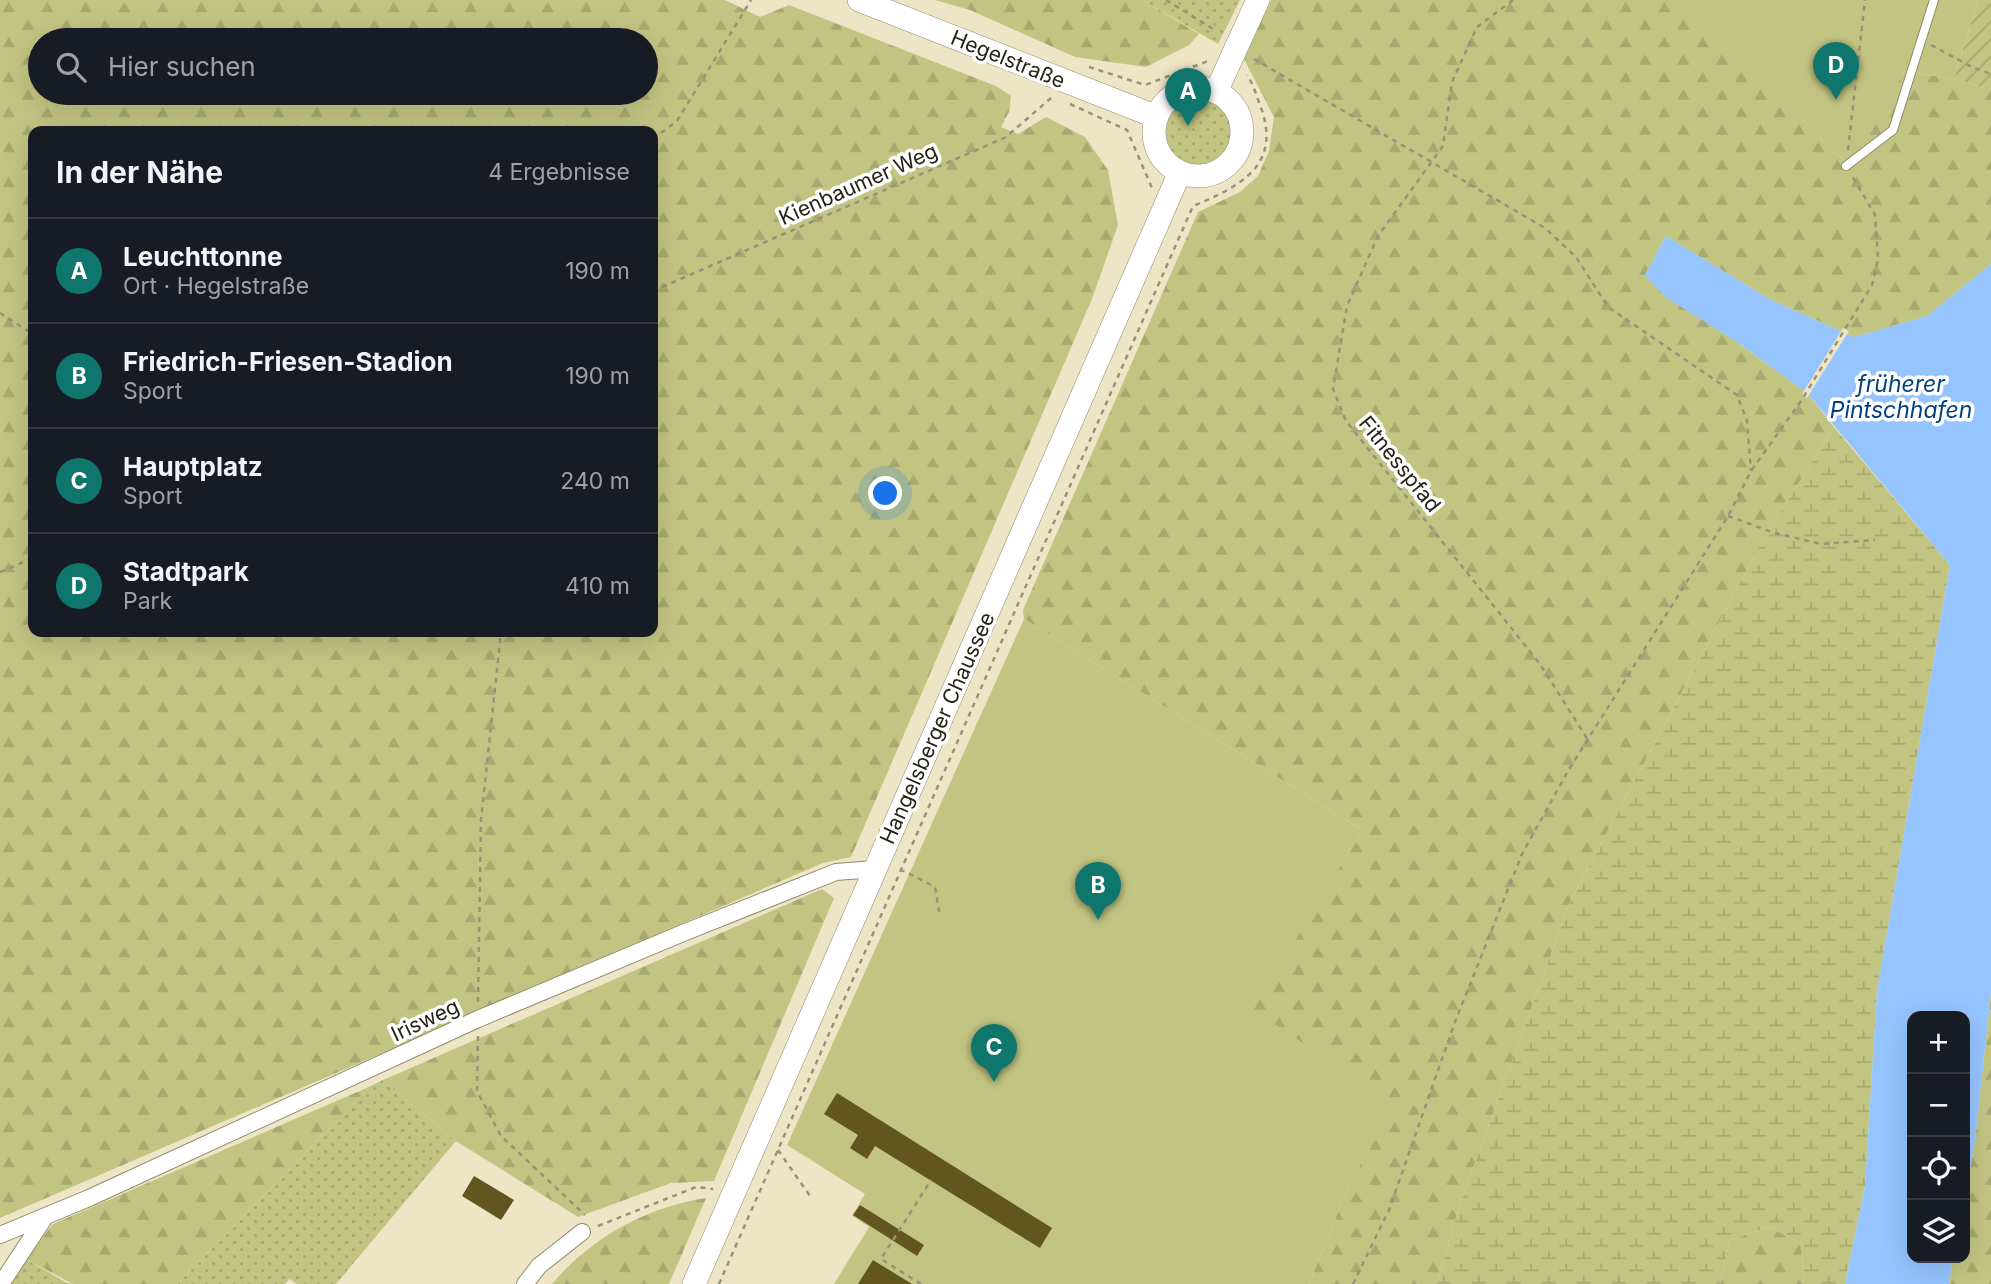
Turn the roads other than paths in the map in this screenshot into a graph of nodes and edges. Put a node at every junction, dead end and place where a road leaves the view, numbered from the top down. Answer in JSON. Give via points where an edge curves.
{"nodes":[{"id":1,"x":859,"y":0,"type":"edge"},
{"id":2,"x":1258,"y":0,"type":"edge"},
{"id":3,"x":1934,"y":0,"type":"edge"},
{"id":4,"x":1216,"y":92,"type":"junction"},
{"id":5,"x":1157,"y":117,"type":"junction"},
{"id":6,"x":1846,"y":166,"type":"road end"},
{"id":7,"x":1180,"y":172,"type":"junction"},
{"id":8,"x":875,"y":869,"type":"junction"},
{"id":9,"x":45,"y":1217,"type":"junction"},
{"id":10,"x":585,"y":1226,"type":"road end"},
{"id":11,"x":0,"y":1235,"type":"edge"},
{"id":12,"x":1,"y":1284,"type":"edge"},
{"id":13,"x":525,"y":1284,"type":"edge"},
{"id":14,"x":694,"y":1284,"type":"edge"}],
"edges":[{"from":1,"to":5,"type":"main road","name":"Hegelstraße","via":[[1067,90]]},
{"from":2,"to":4,"type":"main road"},
{"from":3,"to":6,"type":"lane","via":[[1894,130]]},
{"from":4,"to":5,"type":"main road","via":[[1192,89],[1179,93]]},
{"from":4,"to":7,"type":"main road","via":[[1239,116],[1241,145],[1223,169],[1209,175]]},
{"from":5,"to":7,"type":"main road","via":[[1155,140],[1160,153]]},
{"from":7,"to":8,"type":"main road","name":"Hangelsberger Chaussee"},
{"from":8,"to":9,"type":"street","name":"Irisweg","via":[[836,872],[478,1019]]},
{"from":8,"to":14,"type":"main road","name":"Hangelsberger Chaussee","via":[[745,1196]]},
{"from":9,"to":11,"type":"street","name":"Irisweg"},
{"from":9,"to":12,"type":"street"},
{"from":10,"to":13,"type":"street","via":[[538,1266]]}]}
